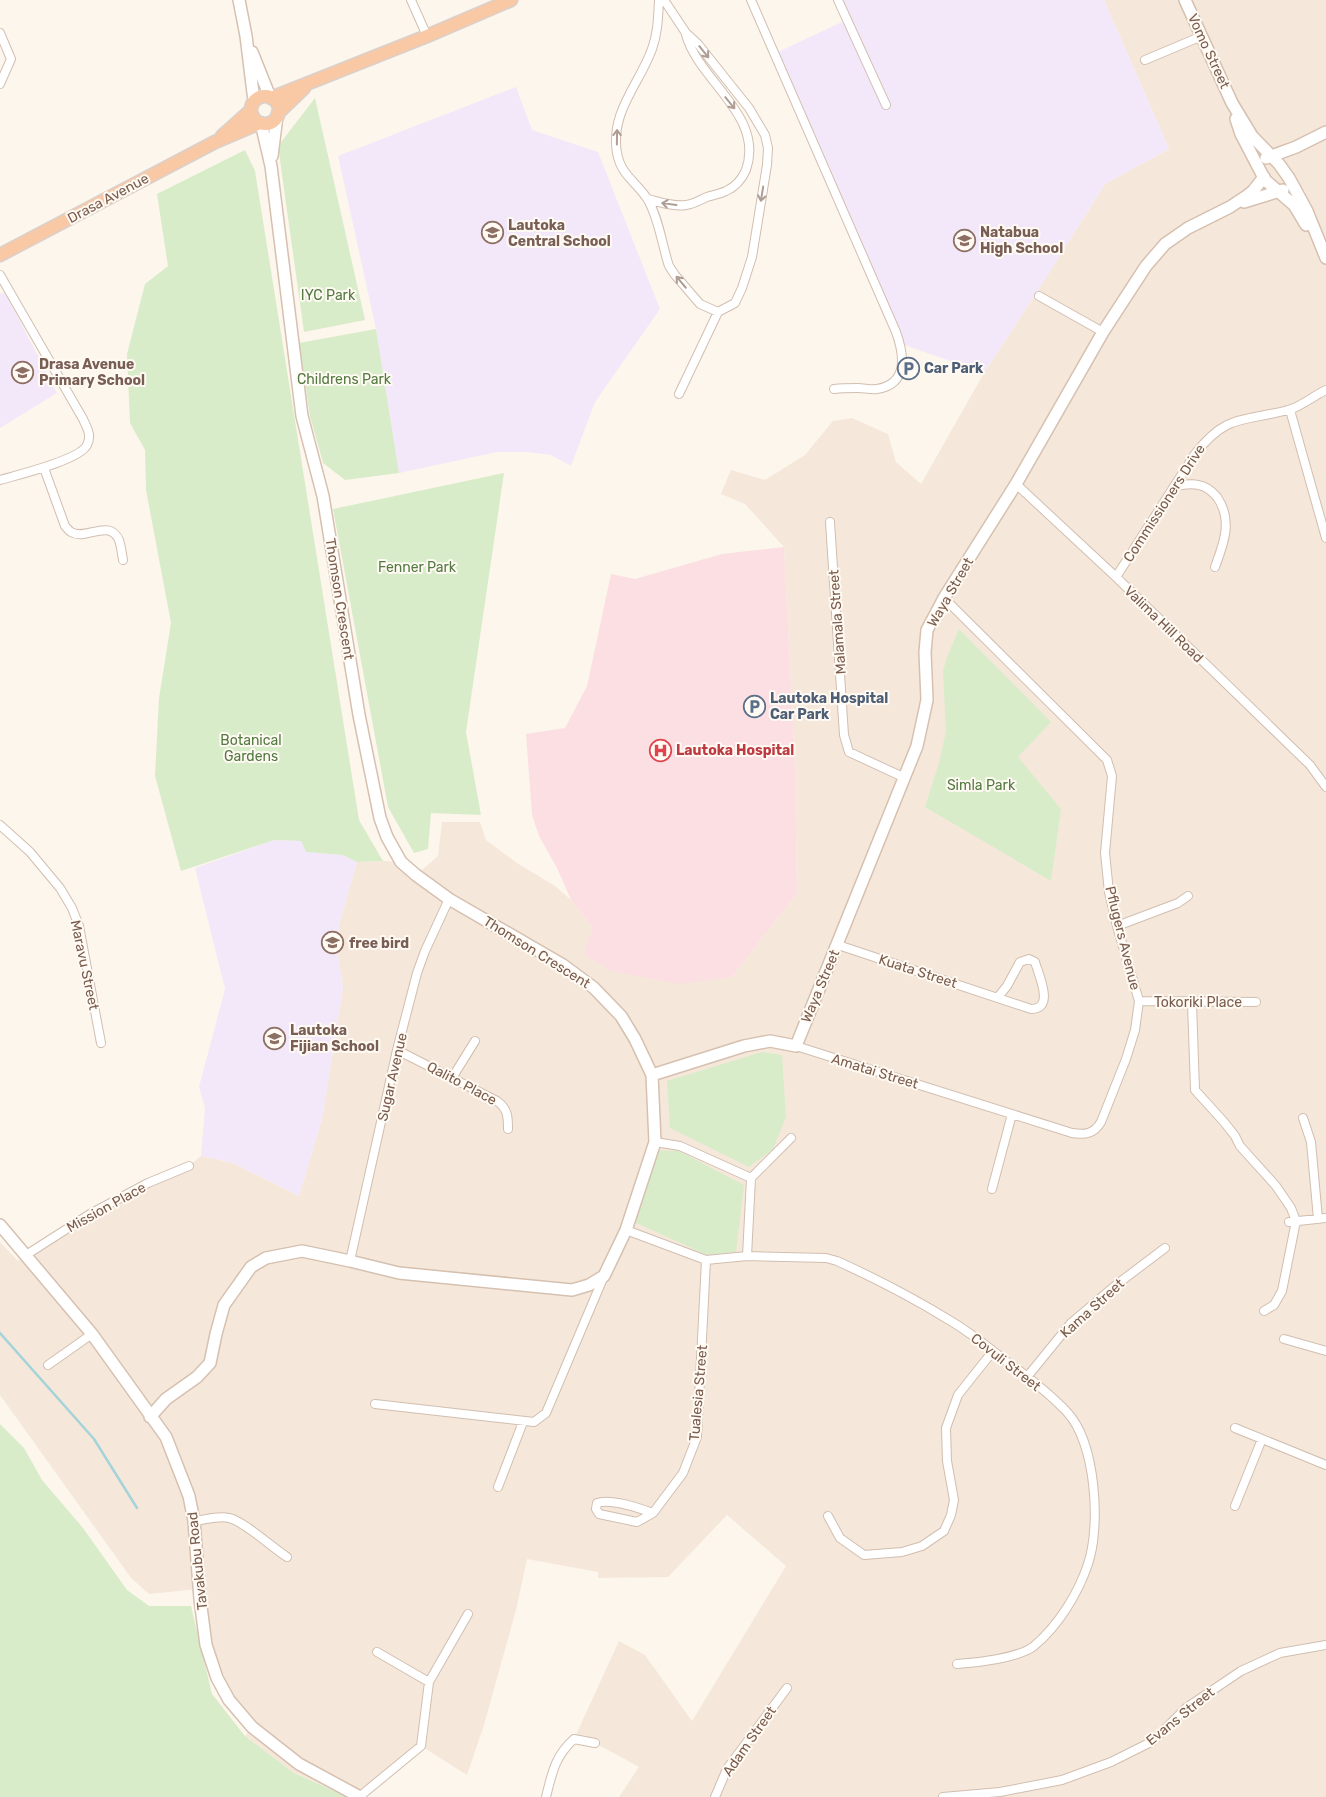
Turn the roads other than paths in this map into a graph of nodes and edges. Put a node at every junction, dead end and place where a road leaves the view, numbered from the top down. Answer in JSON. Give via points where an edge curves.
{"nodes":[{"id":1,"x":239,"y":0,"type":"edge"},
{"id":2,"x":411,"y":0,"type":"edge"},
{"id":3,"x":511,"y":0,"type":"edge"},
{"id":4,"x":658,"y":0,"type":"edge"},
{"id":5,"x":664,"y":0,"type":"edge"},
{"id":6,"x":752,"y":0,"type":"edge"},
{"id":7,"x":838,"y":0,"type":"edge"},
{"id":8,"x":1185,"y":0,"type":"edge"},
{"id":9,"x":0,"y":33,"type":"edge"},
{"id":10,"x":686,"y":33,"type":"junction"},
{"id":11,"x":246,"y":36,"type":"junction"},
{"id":12,"x":427,"y":36,"type":"junction"},
{"id":13,"x":1202,"y":36,"type":"junction"},
{"id":14,"x":1145,"y":60,"type":"dead end"},
{"id":15,"x":0,"y":84,"type":"edge"},
{"id":16,"x":308,"y":84,"type":"junction"},
{"id":17,"x":270,"y":97,"type":"junction"},
{"id":18,"x":1232,"y":103,"type":"junction"},
{"id":19,"x":886,"y":105,"type":"dead end"},
{"id":20,"x":252,"y":106,"type":"junction"},
{"id":21,"x":278,"y":115,"type":"junction"},
{"id":22,"x":260,"y":123,"type":"junction"},
{"id":23,"x":1326,"y":132,"type":"edge"},
{"id":24,"x":1314,"y":138,"type":"junction"},
{"id":25,"x":215,"y":142,"type":"junction"},
{"id":26,"x":1271,"y":156,"type":"junction"},
{"id":27,"x":271,"y":166,"type":"junction"},
{"id":28,"x":1261,"y":172,"type":"junction"},
{"id":29,"x":1288,"y":177,"type":"junction"},
{"id":30,"x":1278,"y":192,"type":"junction"},
{"id":31,"x":648,"y":200,"type":"junction"},
{"id":32,"x":1230,"y":207,"type":"junction"},
{"id":33,"x":1321,"y":247,"type":"junction"},
{"id":34,"x":0,"y":255,"type":"edge"},
{"id":35,"x":1326,"y":258,"type":"edge"},
{"id":36,"x":0,"y":275,"type":"edge"},
{"id":37,"x":1039,"y":296,"type":"dead end"},
{"id":38,"x":718,"y":312,"type":"junction"},
{"id":39,"x":1103,"y":332,"type":"junction"},
{"id":40,"x":834,"y":389,"type":"dead end"},
{"id":41,"x":1326,"y":390,"type":"edge"},
{"id":42,"x":679,"y":394,"type":"dead end"},
{"id":43,"x":1290,"y":410,"type":"junction"},
{"id":44,"x":44,"y":468,"type":"junction"},
{"id":45,"x":0,"y":480,"type":"edge"},
{"id":46,"x":1016,"y":484,"type":"junction"},
{"id":47,"x":1175,"y":486,"type":"junction"},
{"id":48,"x":830,"y":522,"type":"dead end"},
{"id":49,"x":1326,"y":538,"type":"edge"},
{"id":50,"x":123,"y":560,"type":"dead end"},
{"id":51,"x":1215,"y":567,"type":"dead end"},
{"id":52,"x":1116,"y":577,"type":"junction"},
{"id":53,"x":944,"y":598,"type":"junction"},
{"id":54,"x":903,"y":777,"type":"junction"},
{"id":55,"x":1326,"y":788,"type":"edge"},
{"id":56,"x":0,"y":825,"type":"edge"},
{"id":57,"x":1188,"y":896,"type":"dead end"},
{"id":58,"x":449,"y":899,"type":"junction"},
{"id":59,"x":1117,"y":926,"type":"junction"},
{"id":60,"x":838,"y":945,"type":"junction"},
{"id":61,"x":998,"y":997,"type":"junction"},
{"id":62,"x":1139,"y":1001,"type":"junction"},
{"id":63,"x":1256,"y":1002,"type":"dead end"},
{"id":64,"x":1192,"y":1003,"type":"junction"},
{"id":65,"x":474,"y":1041,"type":"dead end"},
{"id":66,"x":101,"y":1044,"type":"dead end"},
{"id":67,"x":796,"y":1046,"type":"junction"},
{"id":68,"x":398,"y":1050,"type":"junction"},
{"id":69,"x":652,"y":1076,"type":"junction"},
{"id":70,"x":452,"y":1078,"type":"junction"},
{"id":71,"x":1012,"y":1114,"type":"junction"},
{"id":72,"x":1303,"y":1118,"type":"dead end"},
{"id":73,"x":508,"y":1129,"type":"dead end"},
{"id":74,"x":1097,"y":1129,"type":"joint"},
{"id":75,"x":790,"y":1138,"type":"dead end"},
{"id":76,"x":655,"y":1142,"type":"junction"},
{"id":77,"x":189,"y":1166,"type":"dead end"},
{"id":78,"x":751,"y":1178,"type":"junction"},
{"id":79,"x":992,"y":1189,"type":"dead end"},
{"id":80,"x":1322,"y":1218,"type":"edge"},
{"id":81,"x":1292,"y":1222,"type":"junction"},
{"id":82,"x":0,"y":1225,"type":"edge"},
{"id":83,"x":626,"y":1230,"type":"junction"},
{"id":84,"x":1165,"y":1248,"type":"dead end"},
{"id":85,"x":26,"y":1255,"type":"junction"},
{"id":86,"x":747,"y":1256,"type":"junction"},
{"id":87,"x":706,"y":1260,"type":"junction"},
{"id":88,"x":350,"y":1261,"type":"junction"},
{"id":89,"x":604,"y":1276,"type":"junction"},
{"id":90,"x":1264,"y":1311,"type":"dead end"},
{"id":91,"x":92,"y":1334,"type":"junction"},
{"id":92,"x":1284,"y":1339,"type":"dead end"},
{"id":93,"x":993,"y":1351,"type":"junction"},
{"id":94,"x":1326,"y":1351,"type":"edge"},
{"id":95,"x":48,"y":1365,"type":"dead end"},
{"id":96,"x":1027,"y":1377,"type":"junction"},
{"id":97,"x":375,"y":1404,"type":"dead end"},
{"id":98,"x":150,"y":1417,"type":"junction"},
{"id":99,"x":523,"y":1422,"type":"junction"},
{"id":100,"x":1236,"y":1428,"type":"dead end"},
{"id":101,"x":1262,"y":1439,"type":"junction"},
{"id":102,"x":1326,"y":1465,"type":"edge"},
{"id":103,"x":498,"y":1487,"type":"dead end"},
{"id":104,"x":1235,"y":1506,"type":"dead end"},
{"id":105,"x":653,"y":1513,"type":"junction"},
{"id":106,"x":828,"y":1516,"type":"dead end"},
{"id":107,"x":194,"y":1521,"type":"junction"},
{"id":108,"x":287,"y":1557,"type":"dead end"},
{"id":109,"x":468,"y":1614,"type":"dead end"},
{"id":110,"x":1326,"y":1645,"type":"edge"},
{"id":111,"x":378,"y":1652,"type":"dead end"},
{"id":112,"x":957,"y":1664,"type":"dead end"},
{"id":113,"x":428,"y":1682,"type":"junction"},
{"id":114,"x":787,"y":1688,"type":"dead end"},
{"id":115,"x":595,"y":1743,"type":"dead end"},
{"id":116,"x":360,"y":1797,"type":"edge"},
{"id":117,"x":546,"y":1797,"type":"edge"},
{"id":118,"x":715,"y":1797,"type":"edge"},
{"id":119,"x":943,"y":1797,"type":"edge"}],
"edges":[{"from":1,"to":11,"type":"main road"},
{"from":2,"to":12,"type":"street"},
{"from":3,"to":12,"type":"highway"},
{"from":31,"to":4,"type":"street","one_way":true,"via":[[624,171],[617,153],[616,133],[619,115],[642,72],[656,36]]},
{"from":5,"to":10,"type":"street"},
{"from":6,"to":40,"type":"street","via":[[901,349],[902,369],[889,385],[875,389]]},
{"from":7,"to":19,"type":"street"},
{"from":8,"to":13,"type":"main road","name":"Vomo Street"},
{"from":9,"to":15,"type":"street","via":[[11,59]]},
{"from":10,"to":31,"type":"street","one_way":true,"via":[[690,48],[744,125],[749,140],[748,163],[734,188],[696,203],[684,206]]},
{"from":10,"to":38,"type":"street","one_way":true,"via":[[749,108],[765,135],[768,148],[752,257],[735,303]]},
{"from":11,"to":17,"type":"main road"},
{"from":11,"to":20,"type":"main road"},
{"from":12,"to":16,"type":"highway"},
{"from":13,"to":14,"type":"street"},
{"from":13,"to":18,"type":"main road","name":"Vomo Street"},
{"from":16,"to":17,"type":"highway"},
{"from":16,"to":21,"type":"highway"},
{"from":17,"to":20,"type":"highway","via":[[261,96]]},
{"from":17,"to":21,"type":"highway","via":[[277,104]]},
{"from":18,"to":26,"type":"main road","name":"Vomo Street","via":[[1252,136]]},
{"from":18,"to":28,"type":"main road","name":"Vomo Street","via":[[1241,134]]},
{"from":20,"to":22,"type":"highway","via":[[253,118]]},
{"from":20,"to":25,"type":"highway","name":"Drasa Avenue"},
{"from":21,"to":22,"type":"highway","via":[[270,123]]},
{"from":21,"to":27,"type":"main road","name":"Thomson Crescent"},
{"from":22,"to":25,"type":"highway","name":"Drasa Avenue"},
{"from":22,"to":27,"type":"main road","name":"Thomson Crescent"},
{"from":23,"to":24,"type":"main road"},
{"from":24,"to":26,"type":"main road","name":"Waya Street"},
{"from":24,"to":29,"type":"main road","via":[[1291,156]]},
{"from":25,"to":34,"type":"highway","name":"Drasa Avenue"},
{"from":26,"to":28,"type":"main road","name":"Waya Street","via":[[1264,159]]},
{"from":26,"to":29,"type":"main road","name":"Vomo Street"},
{"from":27,"to":58,"type":"main road","name":"Thomson Crescent","via":[[302,416],[323,496],[359,716],[380,818],[401,862]]},
{"from":28,"to":30,"type":"main road","name":"Vomo Street"},
{"from":28,"to":32,"type":"main road","name":"Waya Street","via":[[1253,191]]},
{"from":29,"to":30,"type":"main road","via":[[1285,188]]},
{"from":29,"to":33,"type":"main road","name":"Vomo Street","via":[[1307,211]]},
{"from":30,"to":32,"type":"main road","name":"Waya Street"},
{"from":30,"to":33,"type":"main road","name":"Vomo Street","via":[[1294,205]]},
{"from":38,"to":31,"type":"street","one_way":true,"via":[[700,304],[669,266]]},
{"from":32,"to":39,"type":"main road","name":"Waya Street","via":[[1188,228],[1165,244],[1146,266]]},
{"from":33,"to":35,"type":"main road","name":"Vomo Street"},
{"from":36,"to":44,"type":"street","via":[[90,434],[82,452]]},
{"from":37,"to":39,"type":"street"},
{"from":38,"to":42,"type":"street"},
{"from":39,"to":46,"type":"main road","name":"Waya Street"},
{"from":41,"to":43,"type":"street","name":"Commissioners Drive"},
{"from":43,"to":47,"type":"street","name":"Commissioners Drive","via":[[1248,417],[1217,430],[1195,454]]},
{"from":43,"to":49,"type":"street"},
{"from":44,"to":45,"type":"street"},
{"from":44,"to":50,"type":"street","via":[[65,526],[72,533],[106,530],[114,533]]},
{"from":46,"to":52,"type":"street","name":"Valima Hill Road"},
{"from":46,"to":53,"type":"main road","name":"Waya Street"},
{"from":47,"to":51,"type":"street","via":[[1192,484],[1207,488],[1223,509],[1226,533]]},
{"from":47,"to":52,"type":"street","name":"Commissioners Drive"},
{"from":48,"to":54,"type":"street","name":"Malamala Street","via":[[844,735],[850,752]]},
{"from":52,"to":55,"type":"street","name":"Valima Hill Road","via":[[1310,765]]},
{"from":53,"to":54,"type":"main road","name":"Waya Street","via":[[927,630],[927,700],[917,746]]},
{"from":53,"to":59,"type":"street","name":"Pflugers Avenue","via":[[1106,760],[1112,776],[1105,854]]},
{"from":54,"to":60,"type":"main road","name":"Waya Street"},
{"from":56,"to":66,"type":"street","name":"Maravu Street","via":[[30,852],[72,908],[80,926]]},
{"from":57,"to":59,"type":"street","via":[[1178,903]]},
{"from":58,"to":68,"type":"street","name":"Sugar Avenue","via":[[424,951]]},
{"from":58,"to":69,"type":"main road","name":"Thomson Crescent","via":[[563,965],[594,988],[621,1016]]},
{"from":59,"to":62,"type":"street","name":"Pflugers Avenue"},
{"from":60,"to":61,"type":"street","name":"Kuata Street"},
{"from":60,"to":67,"type":"main road","name":"Waya Street"},
{"from":61,"to":61,"type":"street","name":"Kuata Street","via":[[1030,1009],[1042,1006],[1044,994],[1035,962],[1029,959],[1020,962]]},
{"from":62,"to":64,"type":"street","name":"Tokoriki Place"},
{"from":62,"to":74,"type":"street","name":"Pflugers Avenue","via":[[1126,1059]]},
{"from":63,"to":64,"type":"street","name":"Tokoriki Place"},
{"from":64,"to":81,"type":"street","via":[[1195,1090],[1276,1186],[1291,1208]]},
{"from":65,"to":70,"type":"street"},
{"from":67,"to":69,"type":"main road","name":"Amatai Street","via":[[770,1042],[744,1046]]},
{"from":67,"to":71,"type":"street","name":"Amatai Street"},
{"from":68,"to":70,"type":"street","name":"Qalito Place"},
{"from":68,"to":88,"type":"street","name":"Sugar Avenue"},
{"from":69,"to":76,"type":"main road","name":"Thomson Crescent"},
{"from":70,"to":73,"type":"street","name":"Qalito Place","via":[[504,1106]]},
{"from":71,"to":74,"type":"street","name":"Amatai Street","via":[[1072,1133],[1085,1135]]},
{"from":71,"to":79,"type":"street"},
{"from":72,"to":80,"type":"street","via":[[1311,1142]]},
{"from":75,"to":78,"type":"street"},
{"from":76,"to":78,"type":"street","via":[[680,1146]]},
{"from":76,"to":83,"type":"main road","name":"Thomson Crescent"},
{"from":77,"to":85,"type":"street","name":"Mission Place","via":[[148,1183],[90,1214]]},
{"from":78,"to":86,"type":"street"},
{"from":80,"to":81,"type":"street"},
{"from":81,"to":90,"type":"street","via":[[1282,1291],[1274,1305]]},
{"from":82,"to":85,"type":"main road","name":"Tavakubu Road"},
{"from":83,"to":87,"type":"street","name":"Covuli Street"},
{"from":83,"to":89,"type":"main road","name":"Thomson Crescent"},
{"from":84,"to":96,"type":"street","name":"Kama Street","via":[[1071,1323]]},
{"from":85,"to":91,"type":"main road","name":"Tavakubu Road"},
{"from":86,"to":87,"type":"street","name":"Covuli Street"},
{"from":86,"to":93,"type":"street","name":"Covuli Street","via":[[837,1261],[926,1307]]},
{"from":87,"to":105,"type":"street","name":"Tualesia Street","via":[[697,1437],[683,1473]]},
{"from":88,"to":89,"type":"main road","via":[[399,1273],[572,1290]]},
{"from":88,"to":98,"type":"main road","via":[[302,1252],[266,1258],[251,1267],[224,1305],[210,1363],[197,1378],[166,1399]]},
{"from":89,"to":99,"type":"street","via":[[546,1413],[534,1422]]},
{"from":91,"to":95,"type":"street"},
{"from":91,"to":98,"type":"main road","name":"Tavakubu Road"},
{"from":92,"to":94,"type":"street"},
{"from":93,"to":96,"type":"street","name":"Covuli Street"},
{"from":93,"to":106,"type":"street","via":[[958,1394],[946,1428],[947,1461],[954,1500],[944,1531],[922,1546],[902,1552],[864,1555],[840,1538]]},
{"from":96,"to":112,"type":"street","name":"Covuli Street","via":[[1068,1413],[1082,1435],[1093,1478],[1093,1529],[1088,1563],[1067,1607],[1032,1647],[1010,1656]]},
{"from":97,"to":99,"type":"street"},
{"from":98,"to":107,"type":"main road","name":"Tavakubu Road","via":[[166,1437],[189,1496]]},
{"from":99,"to":103,"type":"street"},
{"from":100,"to":101,"type":"street"},
{"from":101,"to":102,"type":"street"},
{"from":101,"to":104,"type":"street"},
{"from":105,"to":105,"type":"street","via":[[603,1501],[597,1503],[596,1509],[599,1514],[637,1522]]},
{"from":107,"to":108,"type":"street","via":[[228,1517]]},
{"from":107,"to":116,"type":"main road","name":"Tavakubu Road","via":[[206,1645],[217,1678],[229,1700],[252,1727],[299,1764]]},
{"from":109,"to":113,"type":"street"},
{"from":110,"to":119,"type":"street","name":"Evans Street","via":[[1280,1653],[1241,1671],[1186,1708],[1153,1741],[1111,1762],[1062,1780],[1000,1792]]},
{"from":111,"to":113,"type":"street"},
{"from":113,"to":116,"type":"street","via":[[421,1746]]},
{"from":114,"to":118,"type":"street","name":"Adam Street","via":[[727,1770]]},
{"from":115,"to":117,"type":"street","via":[[574,1739],[563,1749]]}]}
